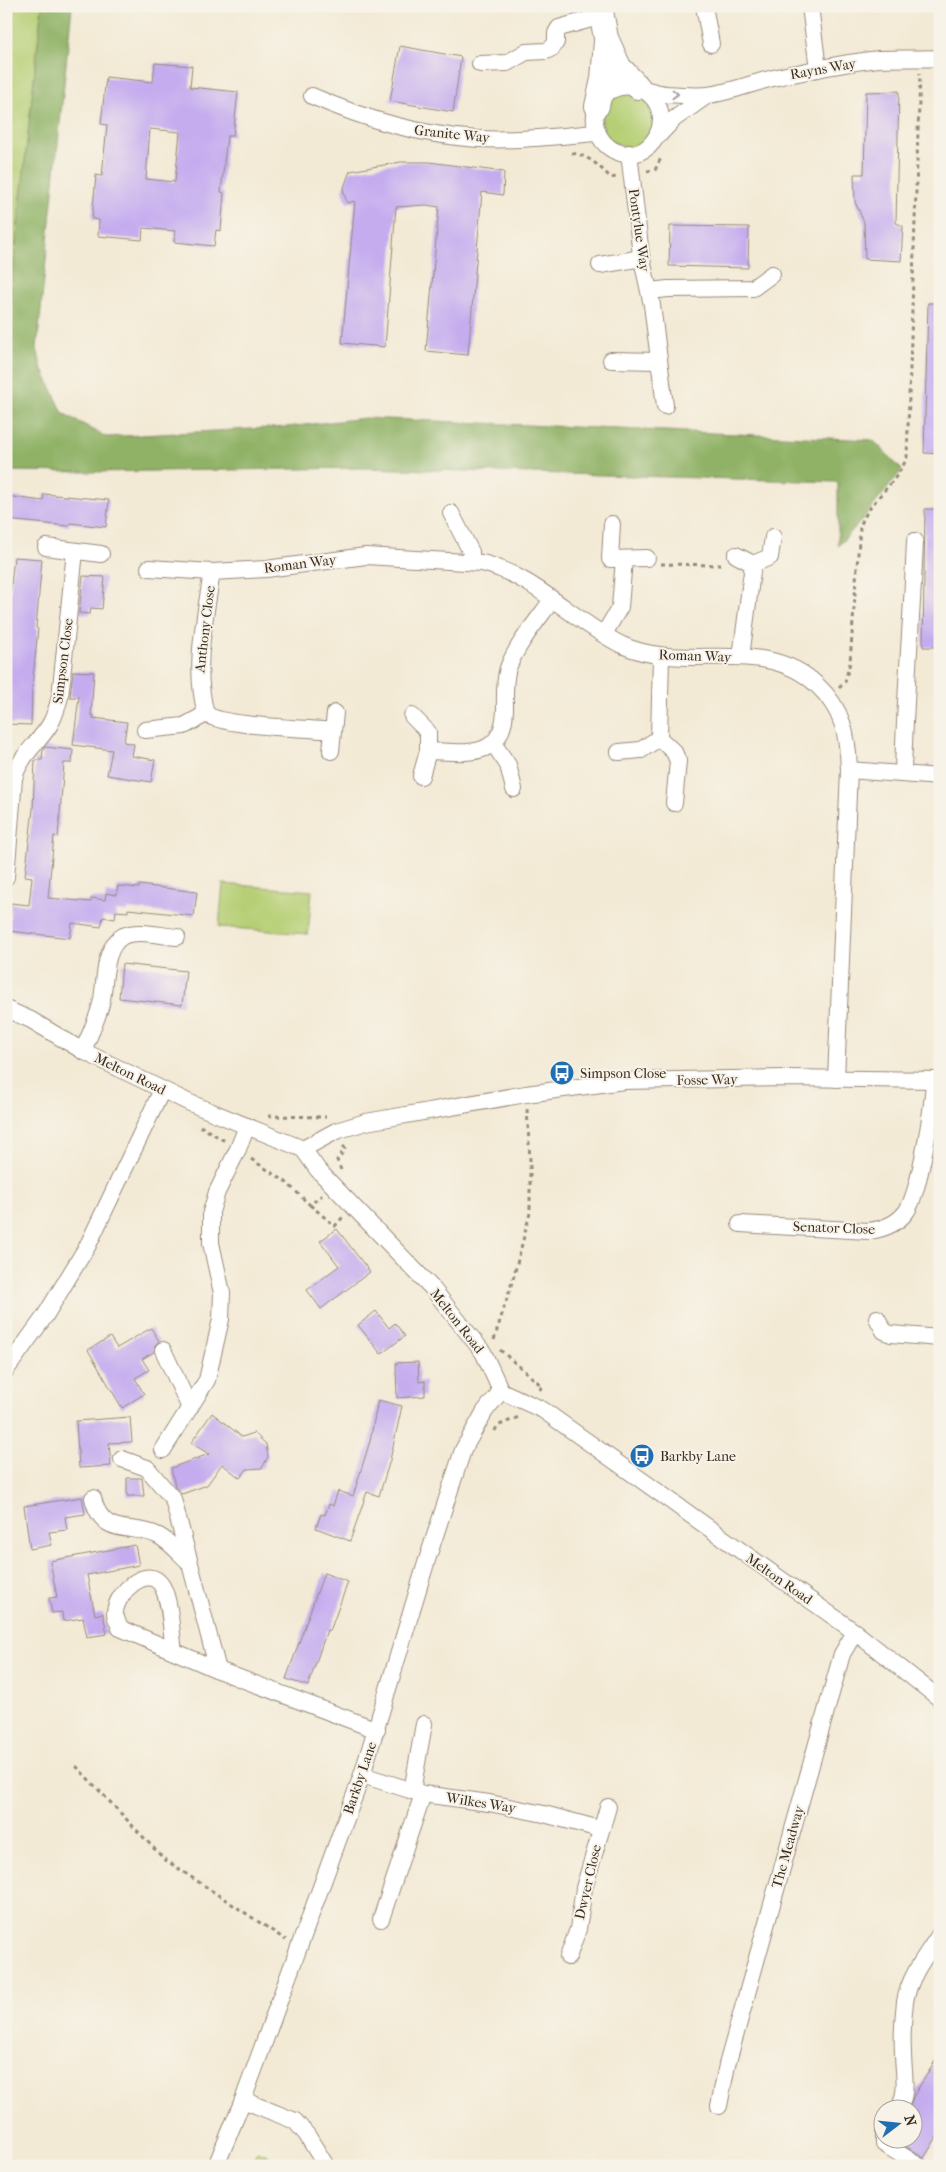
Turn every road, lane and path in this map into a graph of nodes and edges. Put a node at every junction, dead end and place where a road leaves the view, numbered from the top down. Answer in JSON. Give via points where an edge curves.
{"nodes":[{"id":1,"x":704,"y":6,"type":"edge"},
{"id":2,"x":810,"y":6,"type":"edge"},
{"id":3,"x":603,"y":20,"type":"edge"},
{"id":4,"x":711,"y":44,"type":"dead end"},
{"id":5,"x":940,"y":58,"type":"edge"},
{"id":6,"x":480,"y":64,"type":"dead end"},
{"id":7,"x":818,"y":70,"type":"junction"},
{"id":8,"x":912,"y":72,"type":"dead end"},
{"id":9,"x":920,"y":72,"type":"junction"},
{"id":10,"x":929,"y":72,"type":"dead end"},
{"id":11,"x":640,"y":88,"type":"junction"},
{"id":12,"x":708,"y":95,"type":"junction"},
{"id":13,"x":312,"y":96,"type":"dead end"},
{"id":14,"x":597,"y":106,"type":"junction"},
{"id":15,"x":597,"y":133,"type":"junction"},
{"id":16,"x":658,"y":136,"type":"junction"},
{"id":17,"x":565,"y":152,"type":"dead end"},
{"id":18,"x":629,"y":154,"type":"junction"},
{"id":19,"x":664,"y":154,"type":"dead end"},
{"id":20,"x":631,"y":174,"type":"junction"},
{"id":21,"x":642,"y":258,"type":"junction"},
{"id":22,"x":600,"y":265,"type":"dead end"},
{"id":23,"x":772,"y":274,"type":"dead end"},
{"id":24,"x":651,"y":298,"type":"junction"},
{"id":25,"x":611,"y":360,"type":"dead end"},
{"id":26,"x":658,"y":361,"type":"junction"},
{"id":27,"x":665,"y":406,"type":"dead end"},
{"id":28,"x":451,"y":513,"type":"dead end"},
{"id":29,"x":612,"y":524,"type":"dead end"},
{"id":30,"x":773,"y":537,"type":"dead end"},
{"id":31,"x":915,"y":541,"type":"dead end"},
{"id":32,"x":46,"y":547,"type":"dead end"},
{"id":33,"x":75,"y":551,"type":"junction"},
{"id":34,"x":101,"y":554,"type":"dead end"},
{"id":35,"x":736,"y":555,"type":"joint"},
{"id":36,"x":648,"y":558,"type":"joint"},
{"id":37,"x":617,"y":559,"type":"junction"},
{"id":38,"x":471,"y":562,"type":"junction"},
{"id":39,"x":753,"y":564,"type":"junction"},
{"id":40,"x":148,"y":568,"type":"dead end"},
{"id":41,"x":212,"y":572,"type":"junction"},
{"id":42,"x":552,"y":600,"type":"junction"},
{"id":43,"x":604,"y":634,"type":"junction"},
{"id":44,"x":661,"y":657,"type":"junction"},
{"id":45,"x":741,"y":658,"type":"junction"},
{"id":46,"x":829,"y":697,"type":"junction"},
{"id":47,"x":335,"y":713,"type":"dead end"},
{"id":48,"x":206,"y":714,"type":"junction"},
{"id":49,"x":412,"y":716,"type":"dead end"},
{"id":50,"x":145,"y":730,"type":"dead end"},
{"id":51,"x":333,"y":731,"type":"junction"},
{"id":52,"x":659,"y":738,"type":"junction"},
{"id":53,"x":493,"y":743,"type":"junction"},
{"id":54,"x":428,"y":750,"type":"junction"},
{"id":55,"x":331,"y":751,"type":"dead end"},
{"id":56,"x":619,"y":752,"type":"dead end"},
{"id":57,"x":849,"y":770,"type":"junction"},
{"id":58,"x":903,"y":773,"type":"junction"},
{"id":59,"x":421,"y":776,"type":"dead end"},
{"id":60,"x":940,"y":777,"type":"edge"},
{"id":61,"x":514,"y":789,"type":"dead end"},
{"id":62,"x":674,"y":803,"type":"dead end"},
{"id":63,"x":6,"y":878,"type":"edge"},
{"id":64,"x":177,"y":937,"type":"dead end"},
{"id":65,"x":6,"y":1009,"type":"edge"},
{"id":66,"x":83,"y":1051,"type":"junction"},
{"id":67,"x":836,"y":1080,"type":"junction"},
{"id":68,"x":937,"y":1080,"type":"edge"},
{"id":69,"x":162,"y":1090,"type":"junction"},
{"id":70,"x":526,"y":1094,"type":"junction"},
{"id":71,"x":247,"y":1126,"type":"junction"},
{"id":72,"x":303,"y":1149,"type":"junction"},
{"id":73,"x":310,"y":1205,"type":"dead end"},
{"id":74,"x":353,"y":1206,"type":"junction"},
{"id":75,"x":740,"y":1224,"type":"dead end"},
{"id":76,"x":877,"y":1318,"type":"dead end"},
{"id":77,"x":940,"y":1338,"type":"edge"},
{"id":78,"x":493,"y":1343,"type":"dead end"},
{"id":79,"x":163,"y":1350,"type":"dead end"},
{"id":80,"x":9,"y":1362,"type":"edge"},
{"id":81,"x":502,"y":1391,"type":"junction"},
{"id":82,"x":190,"y":1408,"type":"junction"},
{"id":83,"x":163,"y":1450,"type":"dead end"},
{"id":84,"x":122,"y":1459,"type":"dead end"},
{"id":85,"x":93,"y":1498,"type":"dead end"},
{"id":86,"x":189,"y":1562,"type":"junction"},
{"id":87,"x":855,"y":1632,"type":"junction"},
{"id":88,"x":174,"y":1651,"type":"junction"},
{"id":89,"x":218,"y":1670,"type":"junction"},
{"id":90,"x":940,"y":1699,"type":"edge"},
{"id":91,"x":424,"y":1724,"type":"dead end"},
{"id":92,"x":377,"y":1730,"type":"junction"},
{"id":93,"x":76,"y":1766,"type":"dead end"},
{"id":94,"x":362,"y":1775,"type":"junction"},
{"id":95,"x":418,"y":1792,"type":"junction"},
{"id":96,"x":608,"y":1807,"type":"dead end"},
{"id":97,"x":600,"y":1829,"type":"junction"},
{"id":98,"x":382,"y":1919,"type":"dead end"},
{"id":99,"x":940,"y":1934,"type":"edge"},
{"id":100,"x":298,"y":1948,"type":"junction"},
{"id":101,"x":568,"y":1957,"type":"dead end"},
{"id":102,"x":244,"y":2100,"type":"junction"},
{"id":103,"x":903,"y":2100,"type":"edge"},
{"id":104,"x":719,"y":2106,"type":"dead end"},
{"id":105,"x":894,"y":2150,"type":"edge"},
{"id":106,"x":216,"y":2166,"type":"edge"},
{"id":107,"x":326,"y":2166,"type":"edge"},
{"id":108,"x":919,"y":2166,"type":"edge"}],
"edges":[{"from":1,"to":4,"type":"street"},
{"from":2,"to":7,"type":"street"},
{"from":3,"to":6,"type":"street","via":[[559,28],[556,42],[546,51],[526,52],[507,63]]},
{"from":3,"to":11,"type":"highway","via":[[619,68]]},
{"from":3,"to":14,"type":"highway","via":[[603,79]]},
{"from":5,"to":7,"type":"street","name":"Rayns Way","via":[[879,59]]},
{"from":7,"to":12,"type":"street","name":"Rayns Way","via":[[780,76]]},
{"from":8,"to":9,"type":"path"},
{"from":9,"to":10,"type":"path"},
{"from":9,"to":46,"type":"path","via":[[907,457],[902,470],[862,520],[848,673],[845,682]]},
{"from":11,"to":12,"type":"street","name":"Rayns Way","one_way":true,"via":[[666,94]]},
{"from":11,"to":14,"type":"street","via":[[625,86],[614,89]]},
{"from":11,"to":16,"type":"street","via":[[658,105],[662,119]]},
{"from":12,"to":16,"type":"street","name":"Rayns Way","via":[[674,119]]},
{"from":13,"to":15,"type":"street","name":"Granite Way","via":[[355,115],[436,135],[480,139]]},
{"from":14,"to":15,"type":"street","via":[[594,122]]},
{"from":15,"to":18,"type":"street","via":[[610,148]]},
{"from":16,"to":18,"type":"street","via":[[650,145]]},
{"from":17,"to":20,"type":"path","via":[[582,154],[596,162],[611,178]]},
{"from":18,"to":20,"type":"street","name":"Pontylue Way"},
{"from":19,"to":20,"type":"path","via":[[655,170]]},
{"from":20,"to":21,"type":"street","name":"Pontylue Way"},
{"from":21,"to":22,"type":"street"},
{"from":21,"to":24,"type":"street","name":"Pontylue Way"},
{"from":23,"to":24,"type":"street","via":[[753,288],[668,289]]},
{"from":24,"to":26,"type":"street","name":"Pontylue Way"},
{"from":25,"to":26,"type":"street"},
{"from":26,"to":27,"type":"street","name":"Pontylue Way"},
{"from":28,"to":38,"type":"street","via":[[471,552]]},
{"from":29,"to":37,"type":"street"},
{"from":30,"to":39,"type":"street","via":[[770,556]]},
{"from":31,"to":58,"type":"street"},
{"from":32,"to":33,"type":"street"},
{"from":33,"to":34,"type":"street"},
{"from":33,"to":63,"type":"street","name":"Simpson Close","via":[[60,697],[48,727],[23,757],[14,778]]},
{"from":35,"to":36,"type":"path","via":[[723,566],[659,564]]},
{"from":35,"to":39,"type":"street"},
{"from":36,"to":37,"type":"street"},
{"from":37,"to":43,"type":"street","via":[[620,607]]},
{"from":38,"to":41,"type":"street","name":"Roman Way","via":[[366,556],[266,569]]},
{"from":38,"to":42,"type":"street","name":"Roman Way","via":[[500,567]]},
{"from":39,"to":45,"type":"street"},
{"from":40,"to":41,"type":"street","name":"Roman Way"},
{"from":41,"to":48,"type":"street","name":"Anthony Close","via":[[200,652],[200,695]]},
{"from":42,"to":43,"type":"street","name":"Roman Way"},
{"from":42,"to":53,"type":"street","via":[[513,656],[508,669],[504,721]]},
{"from":43,"to":44,"type":"street","name":"Roman Way","via":[[622,645]]},
{"from":44,"to":45,"type":"street","name":"Roman Way"},
{"from":44,"to":52,"type":"street"},
{"from":45,"to":46,"type":"street","name":"Roman Way","via":[[771,660],[793,667],[809,677]]},
{"from":46,"to":57,"type":"street","name":"Roman Way","via":[[848,742]]},
{"from":47,"to":51,"type":"street"},
{"from":48,"to":50,"type":"street","via":[[184,726]]},
{"from":48,"to":51,"type":"street","via":[[229,722]]},
{"from":49,"to":54,"type":"street","via":[[428,732]]},
{"from":51,"to":55,"type":"street"},
{"from":52,"to":56,"type":"street","via":[[640,750]]},
{"from":52,"to":62,"type":"street","via":[[674,752],[678,761]]},
{"from":53,"to":54,"type":"street","via":[[474,752]]},
{"from":53,"to":61,"type":"street","via":[[508,765]]},
{"from":54,"to":59,"type":"street"},
{"from":57,"to":58,"type":"street"},
{"from":57,"to":67,"type":"street","name":"Roman Way"},
{"from":58,"to":60,"type":"street"},
{"from":64,"to":66,"type":"street","via":[[138,933],[124,936],[113,945],[106,965],[101,1004]]},
{"from":65,"to":66,"type":"street","name":"Melton Road"},
{"from":66,"to":69,"type":"street","name":"Melton Road"},
{"from":67,"to":68,"type":"street","name":"Fosse Way"},
{"from":67,"to":70,"type":"street","name":"Fosse Way","via":[[624,1081]]},
{"from":68,"to":75,"type":"street","name":"Senator Close","via":[[915,1194],[906,1212],[895,1222],[883,1229],[869,1231]]},
{"from":69,"to":71,"type":"street","name":"Melton Road"},
{"from":69,"to":80,"type":"street","via":[[88,1245],[45,1316]]},
{"from":70,"to":72,"type":"street","name":"Fosse Way","via":[[366,1122],[336,1131]]},
{"from":70,"to":78,"type":"path","via":[[530,1213]]},
{"from":71,"to":72,"type":"street","name":"Melton Road"},
{"from":71,"to":82,"type":"street","via":[[211,1212],[211,1243],[222,1293],[221,1320],[207,1380]]},
{"from":72,"to":74,"type":"street","name":"Melton Road","via":[[318,1170]]},
{"from":73,"to":74,"type":"path","via":[[335,1226]]},
{"from":74,"to":81,"type":"street","name":"Melton Road","via":[[432,1288],[483,1352]]},
{"from":76,"to":77,"type":"street","via":[[884,1331],[891,1334]]},
{"from":79,"to":82,"type":"street"},
{"from":81,"to":87,"type":"street","name":"Melton Road","via":[[543,1410]]},
{"from":81,"to":92,"type":"street","name":"Barkby Lane","via":[[485,1410],[463,1450]]},
{"from":82,"to":83,"type":"street"},
{"from":84,"to":86,"type":"street","via":[[147,1468],[173,1499]]},
{"from":85,"to":86,"type":"street","via":[[103,1520],[159,1536]]},
{"from":86,"to":89,"type":"street"},
{"from":87,"to":90,"type":"street","name":"Melton Road"},
{"from":87,"to":104,"type":"street","name":"The Meadway","via":[[842,1654],[727,2065]]},
{"from":88,"to":88,"type":"street","via":[[162,1585],[144,1578],[132,1583],[120,1597],[115,1613],[120,1628]]},
{"from":88,"to":89,"type":"street"},
{"from":89,"to":92,"type":"street"},
{"from":91,"to":95,"type":"street"},
{"from":92,"to":94,"type":"street","name":"Barkby Lane"},
{"from":93,"to":100,"type":"path","via":[[164,1859]]},
{"from":94,"to":95,"type":"street","name":"Wilkes Way"},
{"from":94,"to":100,"type":"street","name":"Barkby Lane"},
{"from":95,"to":97,"type":"street","name":"Wilkes Way","via":[[544,1814]]},
{"from":95,"to":98,"type":"street"},
{"from":96,"to":97,"type":"street","name":"Dwyer Close"},
{"from":97,"to":101,"type":"street","name":"Dwyer Close","via":[[584,1888],[578,1929]]},
{"from":99,"to":103,"type":"street","via":[[907,1992]]},
{"from":100,"to":102,"type":"street","name":"Barkby Lane"},
{"from":102,"to":106,"type":"street","name":"Barkby Lane"},
{"from":102,"to":107,"type":"street","via":[[296,2121]]},
{"from":105,"to":108,"type":"street"}]}
